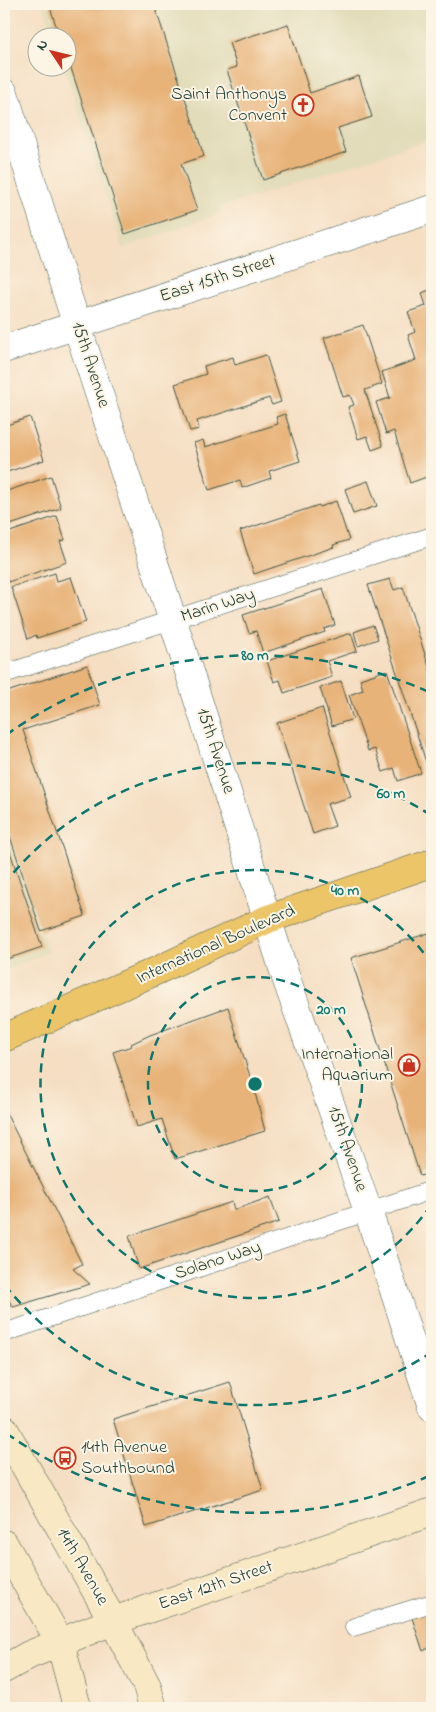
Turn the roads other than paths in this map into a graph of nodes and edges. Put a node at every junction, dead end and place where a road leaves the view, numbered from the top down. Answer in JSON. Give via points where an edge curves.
{"nodes":[{"id":1,"x":4,"y":93,"type":"edge"},
{"id":2,"x":432,"y":208,"type":"edge"},
{"id":3,"x":77,"y":326,"type":"junction"},
{"id":4,"x":4,"y":349,"type":"edge"},
{"id":5,"x":432,"y":536,"type":"edge"},
{"id":6,"x":173,"y":620,"type":"junction"},
{"id":7,"x":4,"y":674,"type":"edge"},
{"id":8,"x":432,"y":863,"type":"edge"},
{"id":9,"x":268,"y":919,"type":"junction"},
{"id":10,"x":4,"y":1038,"type":"edge"},
{"id":11,"x":432,"y":1190,"type":"edge"},
{"id":12,"x":368,"y":1211,"type":"junction"},
{"id":13,"x":4,"y":1333,"type":"edge"},
{"id":14,"x":432,"y":1407,"type":"edge"},
{"id":15,"x":4,"y":1429,"type":"edge"},
{"id":16,"x":432,"y":1512,"type":"edge"},
{"id":17,"x":4,"y":1544,"type":"edge"},
{"id":18,"x":432,"y":1603,"type":"edge"},
{"id":19,"x":114,"y":1622,"type":"junction"},
{"id":20,"x":354,"y":1627,"type":"dead end"},
{"id":21,"x":60,"y":1642,"type":"junction"},
{"id":22,"x":4,"y":1668,"type":"edge"},
{"id":23,"x":76,"y":1708,"type":"edge"},
{"id":24,"x":153,"y":1708,"type":"edge"}],
"edges":[{"from":1,"to":3,"type":"street","name":"15th Avenue"},
{"from":2,"to":3,"type":"street","name":"East 15th Street"},
{"from":3,"to":4,"type":"street","name":"East 15th Street"},
{"from":3,"to":6,"type":"street","name":"15th Avenue"},
{"from":5,"to":6,"type":"lane","name":"Marin Way"},
{"from":6,"to":7,"type":"lane","name":"Marin Way"},
{"from":6,"to":9,"type":"street","name":"15th Avenue"},
{"from":8,"to":9,"type":"main road","name":"International Boulevard"},
{"from":9,"to":10,"type":"main road","name":"International Boulevard"},
{"from":9,"to":12,"type":"street","name":"15th Avenue"},
{"from":11,"to":12,"type":"lane","name":"Solano Way"},
{"from":12,"to":13,"type":"lane","name":"Solano Way"},
{"from":12,"to":14,"type":"street","name":"15th Avenue"},
{"from":15,"to":19,"type":"main road","name":"14th Avenue"},
{"from":16,"to":19,"type":"main road","name":"East 12th Street"},
{"from":17,"to":21,"type":"main road"},
{"from":18,"to":20,"type":"lane"},
{"from":19,"to":21,"type":"main road","name":"East 12th Street"},
{"from":19,"to":24,"type":"main road","name":"14th Avenue","via":[[147,1686]]},
{"from":21,"to":22,"type":"main road","name":"East 12th Street"},
{"from":21,"to":23,"type":"main road"}]}
